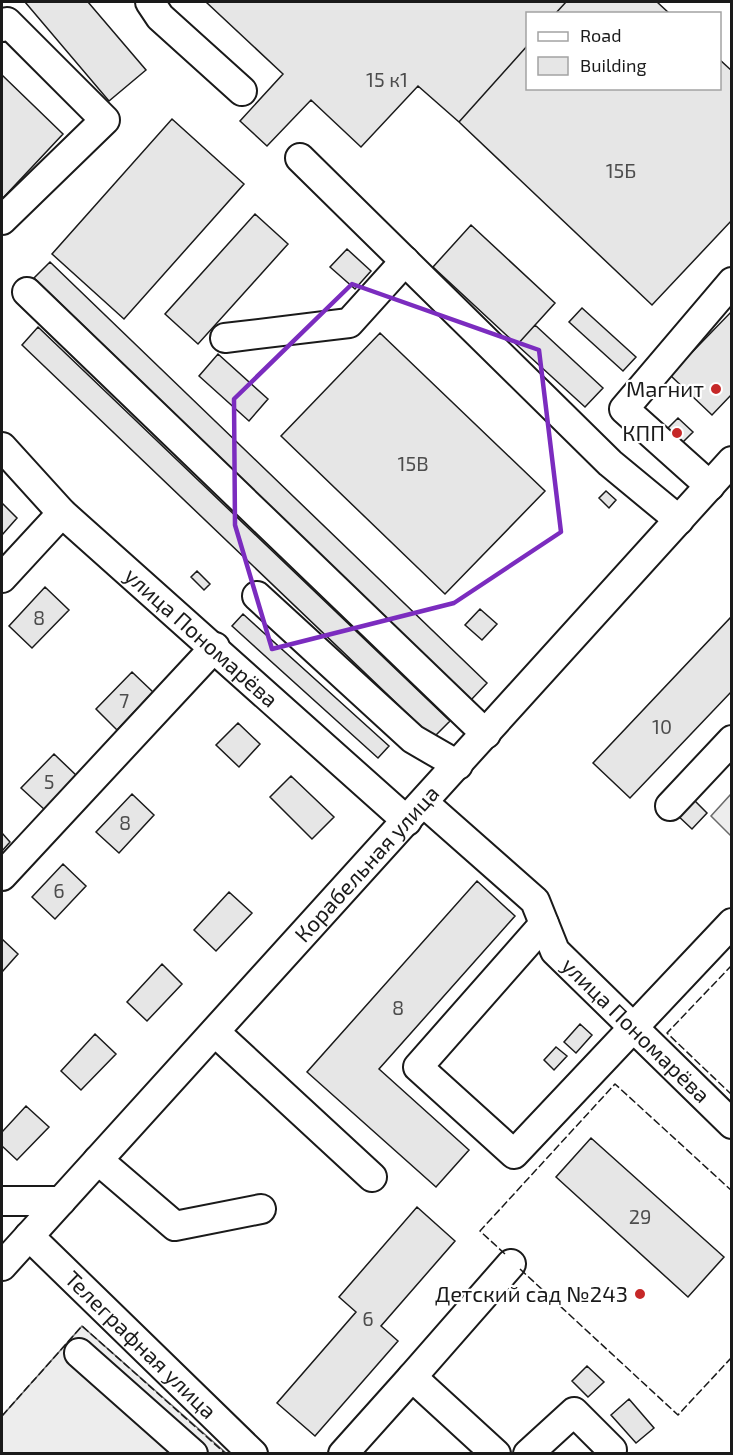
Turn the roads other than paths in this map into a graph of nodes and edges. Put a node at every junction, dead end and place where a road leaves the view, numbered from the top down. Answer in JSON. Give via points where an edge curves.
{"nodes":[{"id":1,"x":161,"y":7,"type":"edge"},
{"id":2,"x":2,"y":27,"type":"edge"},
{"id":3,"x":242,"y":91,"type":"dead end"},
{"id":4,"x":300,"y":158,"type":"dead end"},
{"id":5,"x":2,"y":220,"type":"edge"},
{"id":6,"x":405,"y":261,"type":"junction"},
{"id":7,"x":732,"y":282,"type":"edge"},
{"id":8,"x":27,"y":292,"type":"dead end"},
{"id":9,"x":225,"y":338,"type":"dead end"},
{"id":10,"x":2,"y":447,"type":"edge"},
{"id":11,"x":725,"y":473,"type":"edge"},
{"id":12,"x":62,"y":513,"type":"junction"},
{"id":13,"x":679,"y":520,"type":"junction"},
{"id":14,"x":2,"y":578,"type":"edge"},
{"id":15,"x":257,"y":596,"type":"dead end"},
{"id":16,"x":215,"y":647,"type":"junction"},
{"id":17,"x":486,"y":734,"type":"junction"},
{"id":18,"x":732,"y":740,"type":"edge"},
{"id":19,"x":458,"y":765,"type":"junction"},
{"id":20,"x":670,"y":806,"type":"dead end"},
{"id":21,"x":416,"y":812,"type":"junction"},
{"id":22,"x":2,"y":876,"type":"edge"},
{"id":23,"x":544,"y":924,"type":"junction"},
{"id":24,"x":732,"y":924,"type":"edge"},
{"id":25,"x":634,"y":1029,"type":"junction"},
{"id":26,"x":215,"y":1032,"type":"junction"},
{"id":27,"x":732,"y":1124,"type":"edge"},
{"id":28,"x":98,"y":1160,"type":"junction"},
{"id":29,"x":372,"y":1177,"type":"dead end"},
{"id":30,"x":2,"y":1201,"type":"edge"},
{"id":31,"x":61,"y":1201,"type":"junction"},
{"id":32,"x":261,"y":1209,"type":"dead end"},
{"id":33,"x":29,"y":1236,"type":"junction"},
{"id":34,"x":511,"y":1264,"type":"dead end"},
{"id":35,"x":2,"y":1266,"type":"edge"},
{"id":36,"x":79,"y":1353,"type":"dead end"},
{"id":37,"x":412,"y":1377,"type":"junction"},
{"id":38,"x":612,"y":1450,"type":"dead end"},
{"id":39,"x":193,"y":1454,"type":"edge"},
{"id":40,"x":253,"y":1454,"type":"edge"},
{"id":41,"x":343,"y":1454,"type":"edge"},
{"id":42,"x":496,"y":1454,"type":"edge"},
{"id":43,"x":528,"y":1454,"type":"edge"}],
"edges":[{"from":1,"to":3,"type":"street"},
{"from":2,"to":5,"type":"street","via":[[7,22],[105,120]]},
{"from":4,"to":6,"type":"street"},
{"from":6,"to":9,"type":"street","via":[[349,323]]},
{"from":6,"to":13,"type":"street","via":[[610,463]]},
{"from":7,"to":11,"type":"street","via":[[624,409]]},
{"from":8,"to":17,"type":"street"},
{"from":10,"to":12,"type":"street","name":"улица Пономарёва"},
{"from":11,"to":13,"type":"street","name":"Корабельная улица"},
{"from":12,"to":14,"type":"street"},
{"from":12,"to":16,"type":"street","name":"улица Пономарёва"},
{"from":13,"to":17,"type":"street","name":"Корабельная улица"},
{"from":15,"to":19,"type":"street","via":[[413,739]]},
{"from":16,"to":21,"type":"street","name":"улица Пономарёва"},
{"from":16,"to":22,"type":"street"},
{"from":17,"to":19,"type":"street","name":"Корабельная улица"},
{"from":18,"to":20,"type":"street"},
{"from":19,"to":21,"type":"street","name":"Корабельная улица"},
{"from":21,"to":23,"type":"street","name":"улица Пономарёва","via":[[535,902]]},
{"from":21,"to":26,"type":"street","name":"Корабельная улица"},
{"from":23,"to":25,"type":"street","name":"улица Пономарёва","via":[[555,951]]},
{"from":23,"to":25,"type":"street","via":[[418,1067],[514,1154]]},
{"from":24,"to":25,"type":"street"},
{"from":25,"to":27,"type":"street","name":"улица Пономарёва"},
{"from":26,"to":28,"type":"street","name":"Корабельная улица"},
{"from":26,"to":29,"type":"street"},
{"from":28,"to":31,"type":"street","name":"Корабельная улица"},
{"from":28,"to":32,"type":"street","via":[[175,1226]]},
{"from":30,"to":31,"type":"street"},
{"from":31,"to":33,"type":"street","name":"Корабельная улица"},
{"from":33,"to":35,"type":"street","name":"Корабельная улица"},
{"from":33,"to":40,"type":"street","name":"Телеграфная улица"},
{"from":34,"to":37,"type":"street"},
{"from":36,"to":39,"type":"street"},
{"from":37,"to":41,"type":"street"},
{"from":37,"to":42,"type":"street"},
{"from":38,"to":43,"type":"street","via":[[573,1412]]}]}
